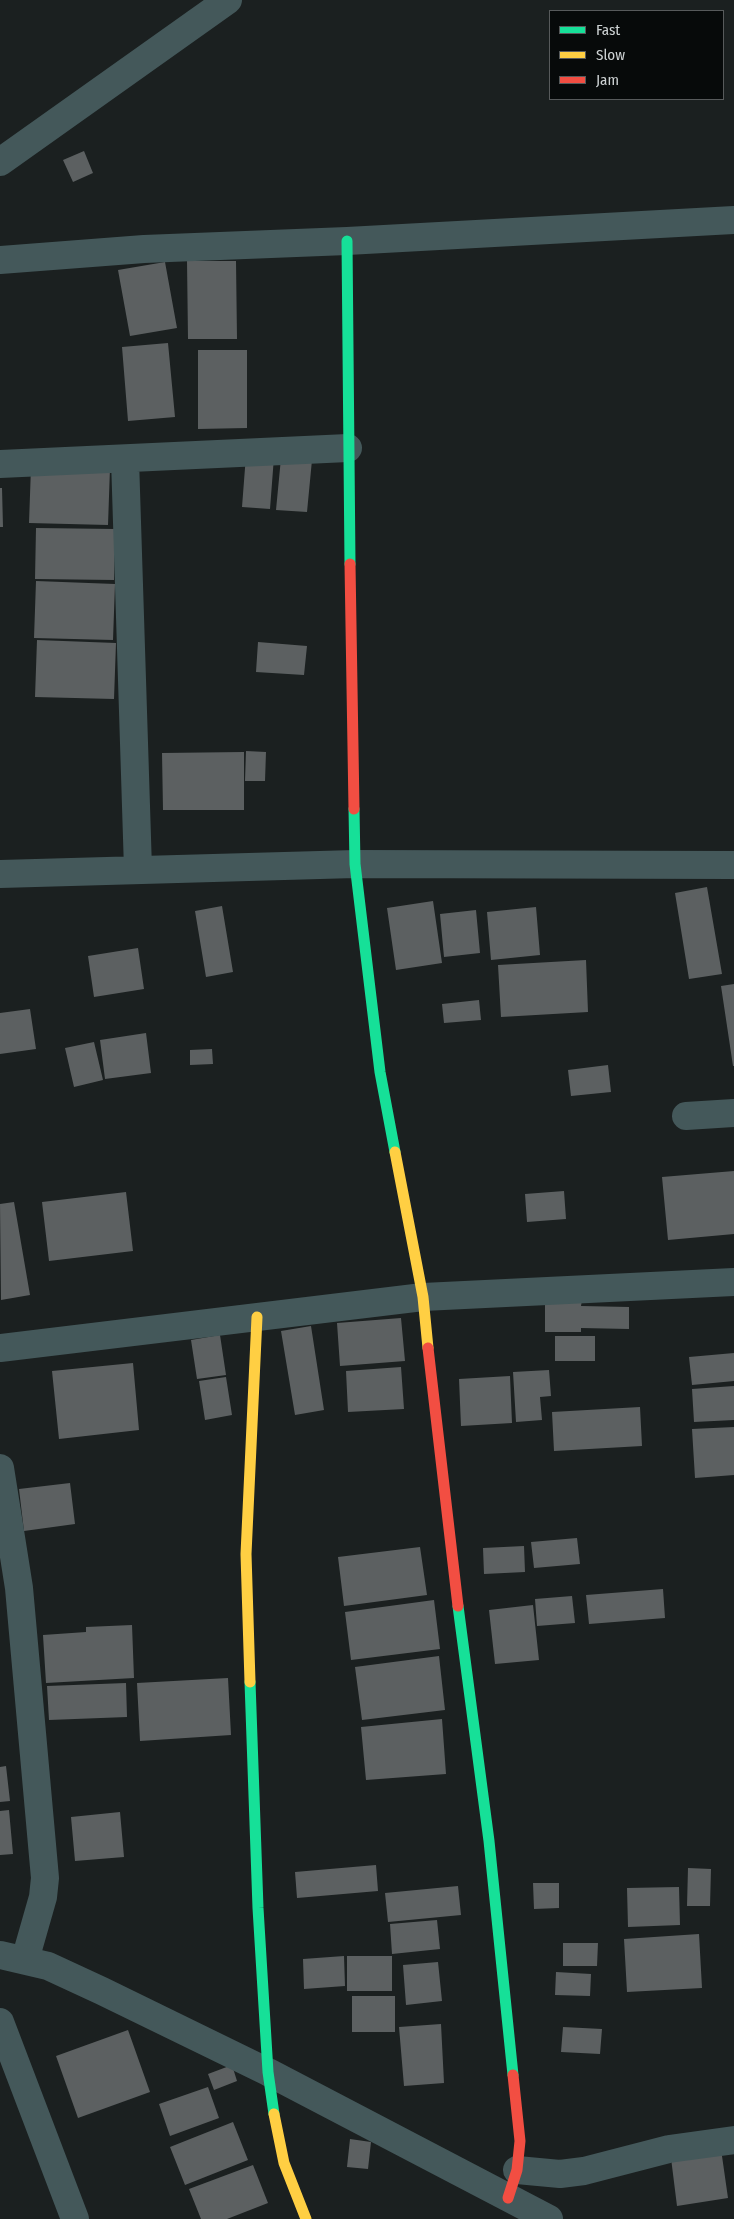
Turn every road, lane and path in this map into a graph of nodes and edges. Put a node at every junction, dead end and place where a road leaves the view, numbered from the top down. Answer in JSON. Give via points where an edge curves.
{"nodes":[{"id":1,"x":228,"y":0,"type":"edge"},
{"id":2,"x":0,"y":162,"type":"edge"},
{"id":3,"x":734,"y":220,"type":"edge"},
{"id":4,"x":347,"y":241,"type":"junction"},
{"id":5,"x":0,"y":260,"type":"edge"},
{"id":6,"x":348,"y":448,"type":"junction"},
{"id":7,"x":125,"y":459,"type":"junction"},
{"id":8,"x":0,"y":464,"type":"edge"},
{"id":9,"x":355,"y":864,"type":"junction"},
{"id":10,"x":734,"y":864,"type":"edge"},
{"id":11,"x":138,"y":869,"type":"junction"},
{"id":12,"x":0,"y":874,"type":"edge"},
{"id":13,"x":734,"y":1113,"type":"edge"},
{"id":14,"x":686,"y":1116,"type":"dead end"},
{"id":15,"x":734,"y":1282,"type":"edge"},
{"id":16,"x":423,"y":1297,"type":"junction"},
{"id":17,"x":257,"y":1317,"type":"junction"},
{"id":18,"x":0,"y":1348,"type":"edge"},
{"id":19,"x":0,"y":1468,"type":"edge"},
{"id":20,"x":12,"y":1958,"type":"edge"},
{"id":21,"x":0,"y":2022,"type":"edge"},
{"id":22,"x":268,"y":2072,"type":"junction"},
{"id":23,"x":734,"y":2140,"type":"edge"},
{"id":24,"x":517,"y":2170,"type":"junction"},
{"id":25,"x":508,"y":2198,"type":"junction"},
{"id":26,"x":75,"y":2219,"type":"edge"},
{"id":27,"x":306,"y":2219,"type":"edge"},
{"id":28,"x":549,"y":2219,"type":"edge"}],
"edges":[{"from":1,"to":2,"type":"street"},
{"from":3,"to":4,"type":"street"},
{"from":4,"to":5,"type":"street","via":[[144,249]]},
{"from":4,"to":6,"type":"street"},
{"from":6,"to":7,"type":"street"},
{"from":6,"to":9,"type":"street"},
{"from":7,"to":8,"type":"street"},
{"from":7,"to":11,"type":"street"},
{"from":9,"to":10,"type":"street"},
{"from":9,"to":11,"type":"street"},
{"from":9,"to":16,"type":"street","via":[[380,1072]]},
{"from":11,"to":12,"type":"street"},
{"from":13,"to":14,"type":"street"},
{"from":15,"to":16,"type":"street"},
{"from":16,"to":17,"type":"street"},
{"from":16,"to":24,"type":"street","via":[[446,1518],[490,1841],[520,2141]]},
{"from":17,"to":18,"type":"street"},
{"from":17,"to":22,"type":"street","via":[[246,1554],[258,1908]]},
{"from":19,"to":20,"type":"street","via":[[19,1588],[44,1878],[43,1897]]},
{"from":20,"to":22,"type":"street","via":[[48,1966]]},
{"from":21,"to":26,"type":"street"},
{"from":22,"to":25,"type":"street"},
{"from":22,"to":27,"type":"street","via":[[284,2163]]},
{"from":23,"to":24,"type":"street","via":[[669,2149],[584,2171],[560,2174]]},
{"from":24,"to":25,"type":"street"},
{"from":25,"to":28,"type":"street"}]}
